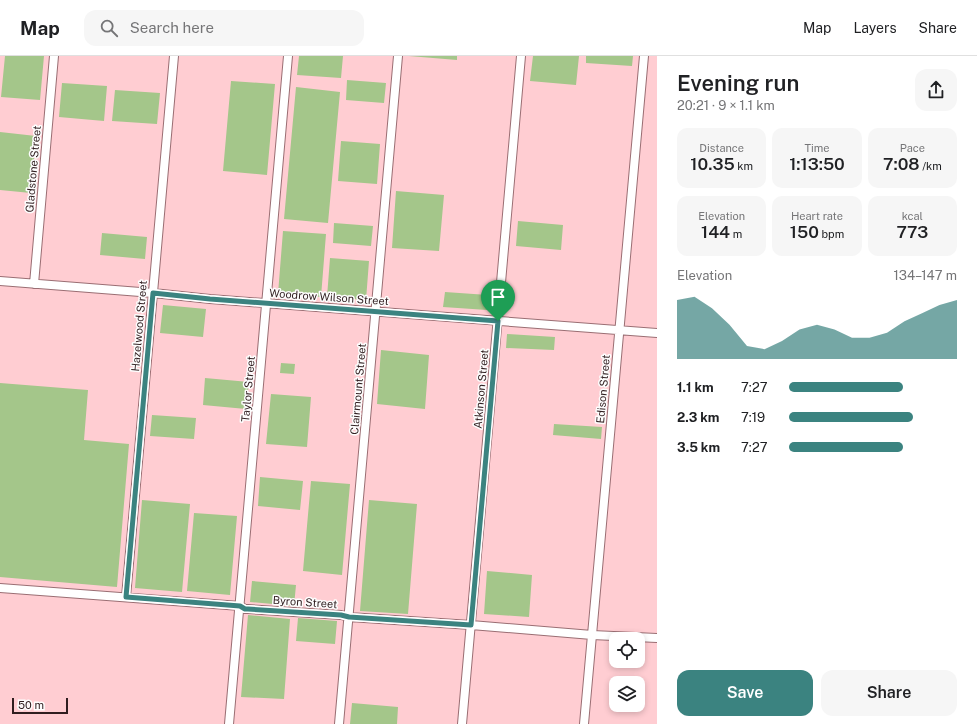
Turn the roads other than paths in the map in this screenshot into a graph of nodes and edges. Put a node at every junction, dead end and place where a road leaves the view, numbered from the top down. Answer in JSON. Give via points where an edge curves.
{"nodes":[{"id":1,"x":54,"y":56,"type":"edge"},
{"id":2,"x":174,"y":56,"type":"edge"},
{"id":3,"x":288,"y":56,"type":"edge"},
{"id":4,"x":398,"y":56,"type":"edge"},
{"id":5,"x":521,"y":56,"type":"edge"},
{"id":6,"x":644,"y":56,"type":"edge"},
{"id":7,"x":0,"y":281,"type":"edge"},
{"id":8,"x":34,"y":284,"type":"junction"},
{"id":9,"x":153,"y":293,"type":"junction"},
{"id":10,"x":266,"y":303,"type":"junction"},
{"id":11,"x":376,"y":311,"type":"junction"},
{"id":12,"x":498,"y":321,"type":"junction"},
{"id":13,"x":620,"y":330,"type":"junction"},
{"id":14,"x":657,"y":333,"type":"edge"},
{"id":15,"x":0,"y":588,"type":"edge"},
{"id":16,"x":126,"y":597,"type":"junction"},
{"id":17,"x":240,"y":606,"type":"junction"},
{"id":18,"x":349,"y":617,"type":"junction"},
{"id":19,"x":471,"y":625,"type":"junction"},
{"id":20,"x":592,"y":635,"type":"junction"},
{"id":21,"x":657,"y":638,"type":"edge"},
{"id":22,"x":229,"y":724,"type":"edge"},
{"id":23,"x":339,"y":724,"type":"edge"},
{"id":24,"x":462,"y":724,"type":"edge"},
{"id":25,"x":584,"y":724,"type":"edge"}],
"edges":[{"from":1,"to":8,"type":"street","name":"Gladstone Street"},
{"from":2,"to":9,"type":"street","name":"Hazelwood Street"},
{"from":3,"to":10,"type":"street","name":"Taylor Street"},
{"from":4,"to":11,"type":"street","name":"Clairmount Street"},
{"from":5,"to":12,"type":"street","name":"Atkinson Street"},
{"from":6,"to":13,"type":"street","name":"Edison Street"},
{"from":7,"to":8,"type":"street","name":"Woodrow Wilson Street"},
{"from":8,"to":9,"type":"street","name":"Woodrow Wilson Street"},
{"from":9,"to":10,"type":"street","name":"Woodrow Wilson Street"},
{"from":9,"to":16,"type":"street","name":"Hazelwood Street"},
{"from":10,"to":11,"type":"street","name":"Woodrow Wilson Street"},
{"from":10,"to":17,"type":"street","name":"Taylor Street"},
{"from":11,"to":12,"type":"street","name":"Woodrow Wilson Street"},
{"from":11,"to":18,"type":"street","name":"Clairmount Street"},
{"from":12,"to":13,"type":"street","name":"Woodrow Wilson Street"},
{"from":12,"to":19,"type":"street","name":"Atkinson Street"},
{"from":13,"to":14,"type":"street","name":"Woodrow Wilson Street"},
{"from":13,"to":20,"type":"street","name":"Edison Street"},
{"from":15,"to":16,"type":"street","name":"Byron Street"},
{"from":16,"to":17,"type":"street","name":"Byron Street"},
{"from":17,"to":18,"type":"street","name":"Byron Street","via":[[245,609]]},
{"from":17,"to":22,"type":"street","name":"Taylor Street"},
{"from":18,"to":19,"type":"street","name":"Byron Street"},
{"from":18,"to":23,"type":"street","name":"Clairmount Street"},
{"from":19,"to":20,"type":"street","name":"Byron Street"},
{"from":19,"to":24,"type":"street","name":"Atkinson Street"},
{"from":20,"to":21,"type":"street","name":"Byron Street"},
{"from":20,"to":25,"type":"street","name":"Edison Street"}]}
